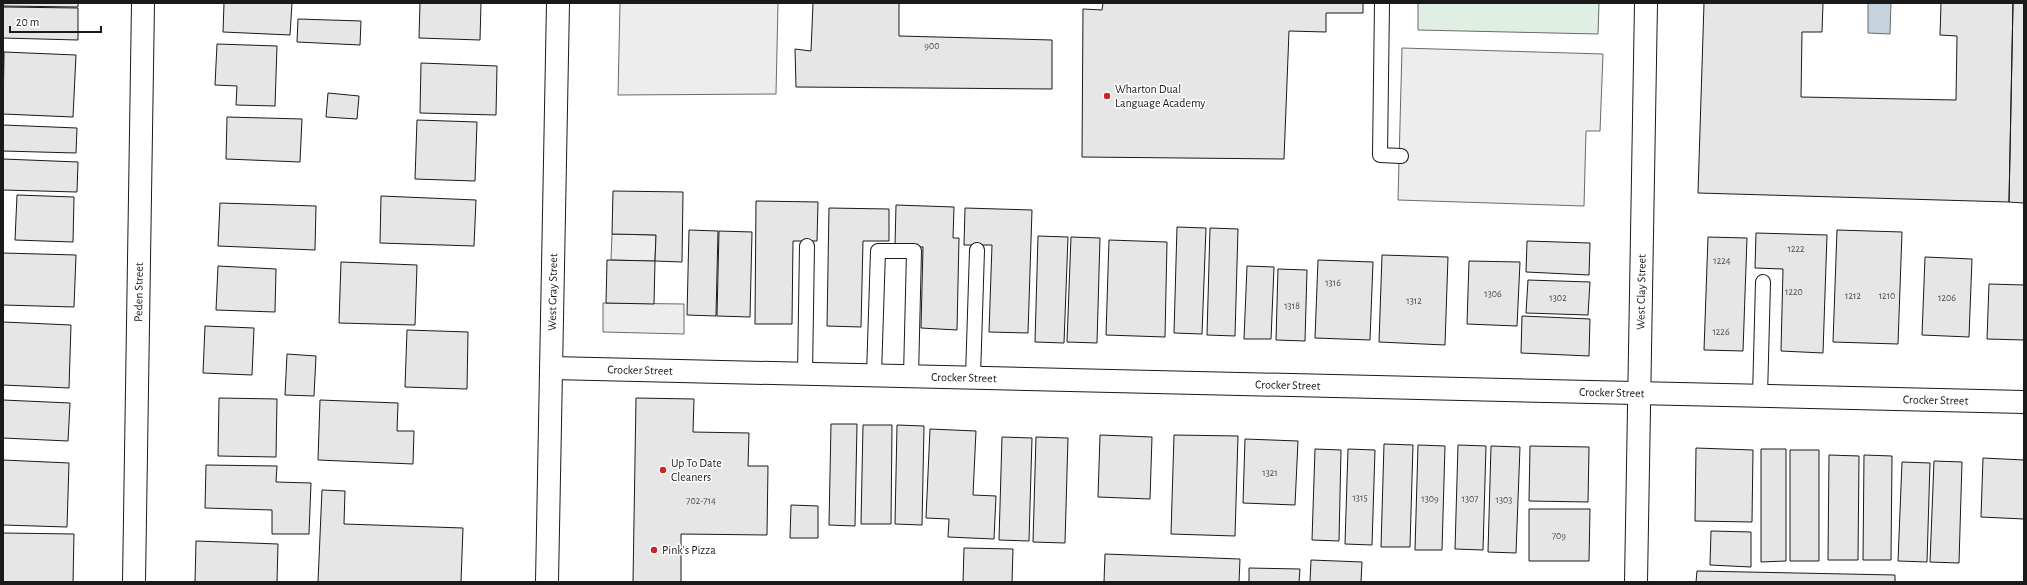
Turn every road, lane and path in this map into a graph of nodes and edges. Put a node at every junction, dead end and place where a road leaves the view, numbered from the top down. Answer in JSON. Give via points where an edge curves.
{"nodes":[{"id":1,"x":143,"y":3,"type":"edge"},
{"id":2,"x":558,"y":3,"type":"edge"},
{"id":3,"x":1382,"y":3,"type":"edge"},
{"id":4,"x":1646,"y":3,"type":"edge"},
{"id":5,"x":1401,"y":156,"type":"dead end"},
{"id":6,"x":807,"y":246,"type":"dead end"},
{"id":7,"x":977,"y":250,"type":"dead end"},
{"id":8,"x":1763,"y":282,"type":"dead end"},
{"id":9,"x":552,"y":368,"type":"junction"},
{"id":10,"x":805,"y":374,"type":"junction"},
{"id":11,"x":874,"y":375,"type":"junction"},
{"id":12,"x":911,"y":376,"type":"junction"},
{"id":13,"x":973,"y":377,"type":"junction"},
{"id":14,"x":1640,"y":393,"type":"junction"},
{"id":15,"x":1760,"y":396,"type":"junction"},
{"id":16,"x":2024,"y":402,"type":"edge"},
{"id":17,"x":134,"y":582,"type":"edge"},
{"id":18,"x":547,"y":582,"type":"edge"},
{"id":19,"x":1636,"y":582,"type":"edge"}],
"edges":[{"from":1,"to":17,"type":"street","name":"Peden Street"},
{"from":2,"to":9,"type":"street","name":"West Gray Street"},
{"from":3,"to":5,"type":"lane","via":[[1380,156]]},
{"from":4,"to":14,"type":"street","name":"West Clay Street"},
{"from":6,"to":10,"type":"lane"},
{"from":7,"to":13,"type":"lane"},
{"from":8,"to":15,"type":"lane"},
{"from":9,"to":10,"type":"street","name":"Crocker Street"},
{"from":9,"to":18,"type":"street","name":"West Gray Street"},
{"from":10,"to":11,"type":"street","name":"Crocker Street"},
{"from":11,"to":12,"type":"street","name":"Crocker Street"},
{"from":11,"to":12,"type":"lane","via":[[878,251],[914,251]]},
{"from":12,"to":13,"type":"street","name":"Crocker Street"},
{"from":13,"to":14,"type":"street","name":"Crocker Street"},
{"from":14,"to":15,"type":"street","name":"Crocker Street"},
{"from":14,"to":19,"type":"street","name":"West Clay Street"},
{"from":15,"to":16,"type":"street","name":"Crocker Street"}]}
